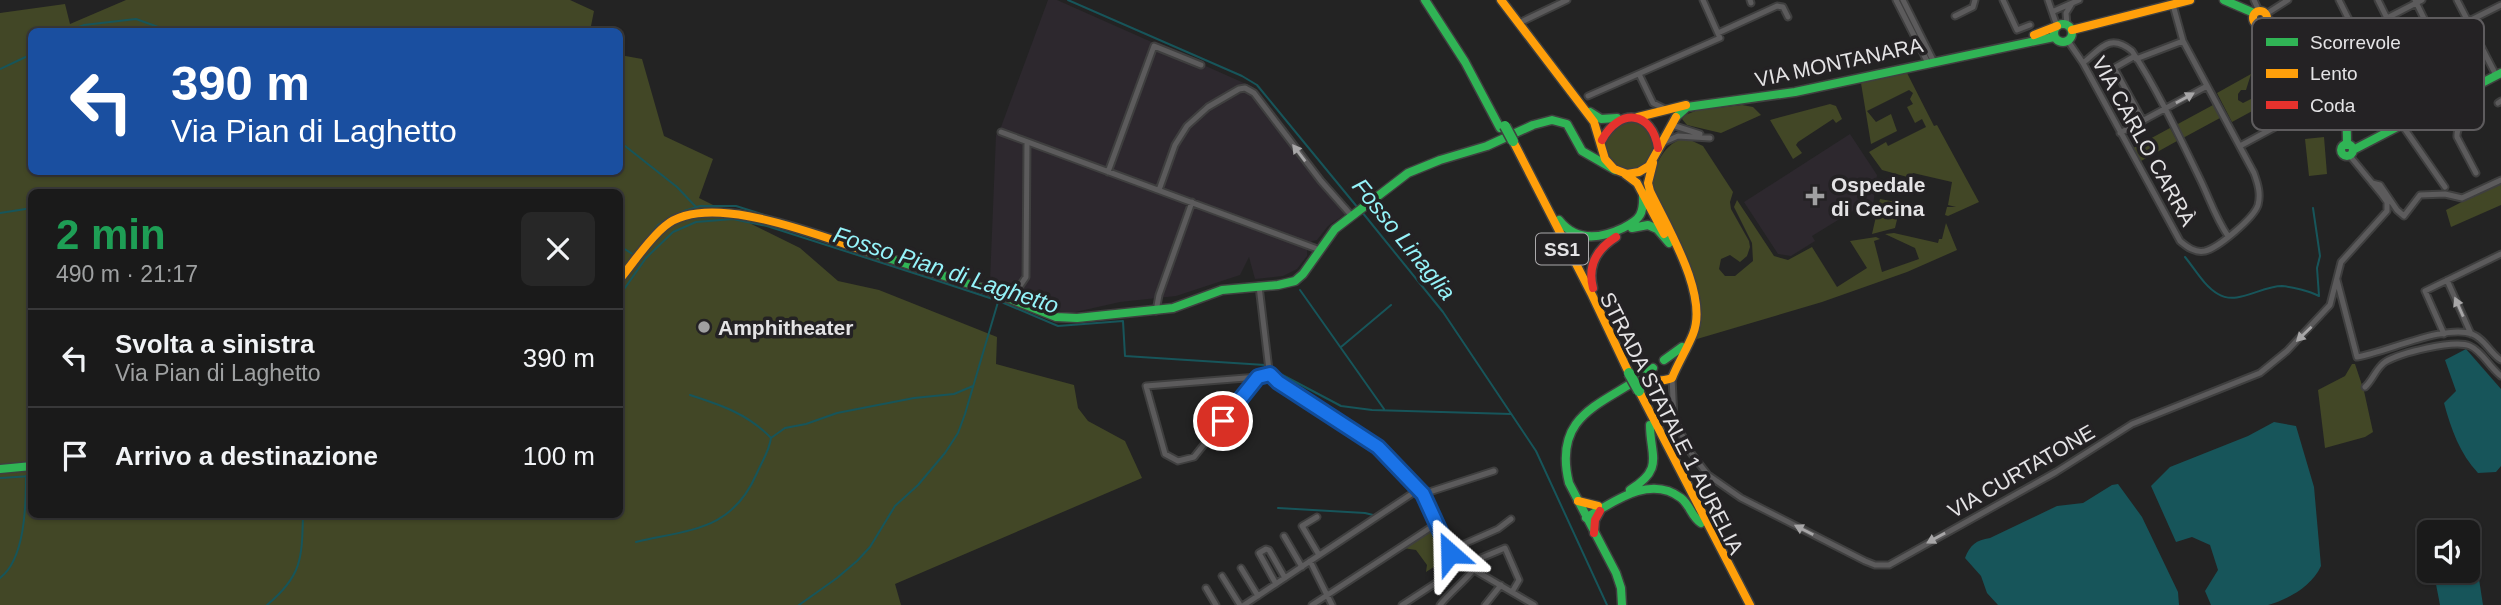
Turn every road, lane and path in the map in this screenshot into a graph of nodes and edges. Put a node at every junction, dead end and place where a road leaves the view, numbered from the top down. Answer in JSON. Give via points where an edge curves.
{"nodes":[{"id":1,"x":1425,"y":0,"type":"edge"},
{"id":2,"x":1432,"y":0,"type":"edge"},
{"id":3,"x":1501,"y":0,"type":"edge"},
{"id":4,"x":1567,"y":0,"type":"edge"},
{"id":5,"x":1703,"y":0,"type":"edge"},
{"id":6,"x":1896,"y":0,"type":"edge"},
{"id":7,"x":1903,"y":0,"type":"edge"},
{"id":8,"x":1975,"y":0,"type":"edge"},
{"id":9,"x":2003,"y":0,"type":"edge"},
{"id":10,"x":2048,"y":0,"type":"edge"},
{"id":11,"x":2079,"y":0,"type":"edge"},
{"id":12,"x":2190,"y":0,"type":"edge"},
{"id":13,"x":2224,"y":0,"type":"edge"},
{"id":14,"x":2254,"y":0,"type":"edge"},
{"id":15,"x":2288,"y":0,"type":"edge"},
{"id":16,"x":2339,"y":0,"type":"edge"},
{"id":17,"x":2378,"y":0,"type":"edge"},
{"id":18,"x":2457,"y":0,"type":"edge"},
{"id":19,"x":2418,"y":1,"type":"edge"},
{"id":20,"x":2073,"y":3,"type":"junction"},
{"id":21,"x":2173,"y":5,"type":"junction"},
{"id":22,"x":2501,"y":5,"type":"edge"},
{"id":23,"x":2054,"y":11,"type":"junction"},
{"id":24,"x":2261,"y":14,"type":"junction"},
{"id":25,"x":1955,"y":16,"type":"dead end"},
{"id":26,"x":1788,"y":17,"type":"dead end"},
{"id":27,"x":2269,"y":18,"type":"edge"},
{"id":28,"x":2348,"y":18,"type":"edge"},
{"id":29,"x":2388,"y":18,"type":"joint"},
{"id":30,"x":2425,"y":18,"type":"edge"},
{"id":31,"x":2467,"y":18,"type":"edge"},
{"id":32,"x":2475,"y":18,"type":"edge"},
{"id":33,"x":1519,"y":23,"type":"junction"},
{"id":34,"x":2030,"y":25,"type":"dead end"},
{"id":35,"x":2065,"y":27,"type":"junction"},
{"id":36,"x":1719,"y":36,"type":"junction"},
{"id":37,"x":2054,"y":37,"type":"junction"},
{"id":38,"x":2068,"y":41,"type":"junction"},
{"id":39,"x":2183,"y":41,"type":"junction"},
{"id":40,"x":2484,"y":48,"type":"edge"},
{"id":41,"x":1985,"y":50,"type":"junction"},
{"id":42,"x":2136,"y":57,"type":"junction"},
{"id":43,"x":1931,"y":62,"type":"junction"},
{"id":44,"x":2083,"y":63,"type":"junction"},
{"id":45,"x":1201,"y":65,"type":"dead end"},
{"id":46,"x":1639,"y":74,"type":"junction"},
{"id":47,"x":2498,"y":74,"type":"edge"},
{"id":48,"x":2207,"y":86,"type":"junction"},
{"id":49,"x":1583,"y":99,"type":"junction"},
{"id":50,"x":1699,"y":105,"type":"junction"},
{"id":51,"x":1651,"y":108,"type":"junction"},
{"id":52,"x":2164,"y":110,"type":"junction"},
{"id":53,"x":1637,"y":118,"type":"junction"},
{"id":54,"x":1620,"y":119,"type":"junction"},
{"id":55,"x":2143,"y":121,"type":"junction"},
{"id":56,"x":1672,"y":125,"type":"junction"},
{"id":57,"x":1503,"y":127,"type":"junction"},
{"id":58,"x":2269,"y":130,"type":"edge"},
{"id":59,"x":2348,"y":130,"type":"edge"},
{"id":60,"x":2392,"y":130,"type":"edge"},
{"id":61,"x":2405,"y":130,"type":"edge"},
{"id":62,"x":2458,"y":130,"type":"edge"},
{"id":63,"x":1001,"y":132,"type":"dead end"},
{"id":64,"x":2120,"y":134,"type":"junction"},
{"id":65,"x":1027,"y":142,"type":"junction"},
{"id":66,"x":1510,"y":143,"type":"junction"},
{"id":67,"x":1662,"y":143,"type":"junction"},
{"id":68,"x":1602,"y":145,"type":"junction"},
{"id":69,"x":2240,"y":145,"type":"junction"},
{"id":70,"x":2350,"y":150,"type":"junction"},
{"id":71,"x":1586,"y":154,"type":"junction"},
{"id":72,"x":1655,"y":158,"type":"junction"},
{"id":73,"x":1108,"y":172,"type":"junction"},
{"id":74,"x":1620,"y":172,"type":"junction"},
{"id":75,"x":2476,"y":173,"type":"dead end"},
{"id":76,"x":2501,"y":180,"type":"edge"},
{"id":77,"x":2372,"y":183,"type":"junction"},
{"id":78,"x":2445,"y":187,"type":"dead end"},
{"id":79,"x":1159,"y":190,"type":"junction"},
{"id":80,"x":1643,"y":193,"type":"junction"},
{"id":81,"x":1544,"y":200,"type":"junction"},
{"id":82,"x":1192,"y":202,"type":"junction"},
{"id":83,"x":1356,"y":212,"type":"junction"},
{"id":84,"x":2228,"y":236,"type":"junction"},
{"id":85,"x":1669,"y":243,"type":"junction"},
{"id":86,"x":1320,"y":250,"type":"junction"},
{"id":87,"x":2501,"y":254,"type":"edge"},
{"id":88,"x":623,"y":275,"type":"edge"},
{"id":89,"x":2337,"y":276,"type":"junction"},
{"id":90,"x":2447,"y":280,"type":"junction"},
{"id":91,"x":1259,"y":286,"type":"junction"},
{"id":92,"x":1592,"y":295,"type":"junction"},
{"id":93,"x":1011,"y":299,"type":"junction"},
{"id":94,"x":1156,"y":312,"type":"junction"},
{"id":95,"x":2444,"y":334,"type":"junction"},
{"id":96,"x":2472,"y":334,"type":"junction"},
{"id":97,"x":1664,"y":360,"type":"junction"},
{"id":98,"x":2501,"y":360,"type":"edge"},
{"id":99,"x":1653,"y":368,"type":"junction"},
{"id":100,"x":1270,"y":374,"type":"junction"},
{"id":101,"x":1673,"y":374,"type":"junction"},
{"id":102,"x":2501,"y":376,"type":"edge"},
{"id":103,"x":1258,"y":377,"type":"junction"},
{"id":104,"x":1656,"y":379,"type":"junction"},
{"id":105,"x":1632,"y":383,"type":"junction"},
{"id":106,"x":2365,"y":387,"type":"dead end"},
{"id":107,"x":1650,"y":425,"type":"junction"},
{"id":108,"x":28,"y":466,"type":"edge"},
{"id":109,"x":0,"y":469,"type":"edge"},
{"id":110,"x":1494,"y":471,"type":"dead end"},
{"id":111,"x":1421,"y":492,"type":"junction"},
{"id":112,"x":1578,"y":501,"type":"junction"},
{"id":113,"x":1599,"y":508,"type":"junction"},
{"id":114,"x":1585,"y":516,"type":"junction"},
{"id":115,"x":1317,"y":517,"type":"dead end"},
{"id":116,"x":1511,"y":519,"type":"dead end"},
{"id":117,"x":1702,"y":523,"type":"junction"},
{"id":118,"x":1436,"y":524,"type":"junction"},
{"id":119,"x":1594,"y":533,"type":"junction"},
{"id":120,"x":1284,"y":536,"type":"dead end"},
{"id":121,"x":1449,"y":552,"type":"junction"},
{"id":122,"x":1319,"y":555,"type":"junction"},
{"id":123,"x":1310,"y":561,"type":"junction"},
{"id":124,"x":1302,"y":567,"type":"junction"},
{"id":125,"x":1241,"y":568,"type":"dead end"},
{"id":126,"x":1475,"y":570,"type":"junction"},
{"id":127,"x":1222,"y":576,"type":"dead end"},
{"id":128,"x":1285,"y":578,"type":"junction"},
{"id":129,"x":1276,"y":584,"type":"junction"},
{"id":130,"x":1501,"y":585,"type":"junction"},
{"id":131,"x":1206,"y":588,"type":"dead end"},
{"id":132,"x":1513,"y":592,"type":"junction"},
{"id":133,"x":1327,"y":594,"type":"junction"},
{"id":134,"x":1258,"y":596,"type":"junction"},
{"id":135,"x":1216,"y":605,"type":"edge"},
{"id":136,"x":1242,"y":605,"type":"edge"},
{"id":137,"x":1312,"y":605,"type":"edge"},
{"id":138,"x":1332,"y":605,"type":"edge"},
{"id":139,"x":1402,"y":605,"type":"edge"},
{"id":140,"x":1440,"y":605,"type":"edge"},
{"id":141,"x":1485,"y":605,"type":"edge"},
{"id":142,"x":1534,"y":605,"type":"edge"},
{"id":143,"x":1622,"y":605,"type":"edge"},
{"id":144,"x":1743,"y":605,"type":"edge"},
{"id":145,"x":1750,"y":605,"type":"edge"}],
"edges":[{"from":1,"to":57,"type":"main road","name":"STRADA STATALE 1 AURELIA","number":"SS1"},
{"from":2,"to":57,"type":"main road","name":"STRADA STATALE 1 AURELIA","number":"SS1","via":[[1466,50]]},
{"from":3,"to":33,"type":"main road"},
{"from":4,"to":33,"type":"street"},
{"from":5,"to":36,"type":"street"},
{"from":6,"to":43,"type":"street"},
{"from":7,"to":43,"type":"street"},
{"from":8,"to":25,"type":"street","via":[[1973,7]]},
{"from":9,"to":34,"type":"street","via":[[2017,30]]},
{"from":10,"to":23,"type":"street"},
{"from":11,"to":20,"type":"street"},
{"from":12,"to":21,"type":"main road","name":"VIA MONTANARA"},
{"from":13,"to":24,"type":"main road"},
{"from":14,"to":24,"type":"street"},
{"from":15,"to":24,"type":"street"},
{"from":16,"to":28,"type":"street"},
{"from":17,"to":29,"type":"street"},
{"from":18,"to":31,"type":"street"},
{"from":19,"to":29,"type":"street"},
{"from":19,"to":30,"type":"street"},
{"from":20,"to":23,"type":"street"},
{"from":20,"to":35,"type":"street"},
{"from":21,"to":35,"type":"main road","name":"VIA MONTANARA"},
{"from":21,"to":39,"type":"street"},
{"from":22,"to":32,"type":"street"},
{"from":23,"to":35,"type":"street"},
{"from":24,"to":27,"type":"main road"},
{"from":26,"to":36,"type":"street","via":[[1783,7],[1777,6]]},
{"from":33,"to":49,"type":"main road"},
{"from":35,"to":37,"type":"main road","via":[[2054,30]]},
{"from":35,"to":38,"type":"main road","via":[[2072,35]]},
{"from":35,"to":41,"type":"main road","name":"VIA MONTANARA"},
{"from":36,"to":46,"type":"street"},
{"from":37,"to":38,"type":"main road","via":[[2062,43]]},
{"from":37,"to":41,"type":"main road","name":"VIA MONTANARA"},
{"from":38,"to":44,"type":"street","name":"VIA CARLO CARRÀ"},
{"from":39,"to":42,"type":"street"},
{"from":39,"to":48,"type":"street"},
{"from":40,"to":47,"type":"street"},
{"from":41,"to":43,"type":"main road","name":"VIA MONTANARA"},
{"from":42,"to":44,"type":"street","via":[[2120,44],[2107,44]]},
{"from":42,"to":52,"type":"street"},
{"from":42,"to":55,"type":"street","via":[[2114,68]]},
{"from":43,"to":50,"type":"main road","name":"VIA MONTANARA","via":[[1764,99]]},
{"from":44,"to":64,"type":"street","name":"VIA CARLO CARRÀ"},
{"from":45,"to":73,"type":"street","via":[[1154,46]]},
{"from":46,"to":49,"type":"street"},
{"from":46,"to":51,"type":"street"},
{"from":52,"to":48,"type":"street","one_way":true},
{"from":48,"to":69,"type":"street"},
{"from":49,"to":54,"type":"main road","via":[[1596,117]]},
{"from":49,"to":68,"type":"main road"},
{"from":50,"to":51,"type":"main road","name":"VIA MONTANARA"},
{"from":50,"to":56,"type":"main road","via":[[1683,108]]},
{"from":51,"to":53,"type":"main road","name":"VIA MONTANARA"},
{"from":52,"to":55,"type":"street"},
{"from":52,"to":84,"type":"street"},
{"from":53,"to":54,"type":"main road"},
{"from":53,"to":72,"type":"main road","via":[[1657,135]]},
{"from":54,"to":68,"type":"main road","via":[[1612,124]]},
{"from":55,"to":64,"type":"street"},
{"from":56,"to":67,"type":"main road"},
{"from":56,"to":67,"type":"street","via":[[1710,138],[1686,135]]},
{"from":57,"to":66,"type":"main road","name":"STRADA STATALE 1 AURELIA","number":"SS1","bridge":true},
{"from":58,"to":69,"type":"street"},
{"from":59,"to":70,"type":"main road"},
{"from":60,"to":70,"type":"main road"},
{"from":61,"to":78,"type":"street"},
{"from":62,"to":75,"type":"street","via":[[2457,137]]},
{"from":63,"to":65,"type":"street"},
{"from":64,"to":84,"type":"street","name":"VIA CARLO CARRÀ","via":[[2180,241],[2188,248],[2205,251]]},
{"from":65,"to":73,"type":"street"},
{"from":65,"to":93,"type":"street","via":[[1026,277]]},
{"from":66,"to":81,"type":"main road","name":"STRADA STATALE 1 AURELIA","number":"SS1"},
{"from":66,"to":105,"type":"main road","name":"STRADA STATALE 1 AURELIA","number":"SS1"},
{"from":67,"to":72,"type":"main road"},
{"from":68,"to":71,"type":"main road","via":[[1597,154]]},
{"from":68,"to":74,"type":"main road","via":[[1604,157]]},
{"from":69,"to":84,"type":"street","name":"VIA CARLO CARRÀ","via":[[2259,187],[2259,201],[2250,219]]},
{"from":70,"to":77,"type":"street"},
{"from":71,"to":74,"type":"main road"},
{"from":71,"to":83,"type":"main road","via":[[1567,124],[1547,121],[1422,166]]},
{"from":72,"to":74,"type":"main road","via":[[1645,170]]},
{"from":72,"to":101,"type":"main road","via":[[1650,191],[1697,302],[1694,332]]},
{"from":73,"to":79,"type":"street"},
{"from":74,"to":80,"type":"main road","via":[[1635,180]]},
{"from":76,"to":77,"type":"street","via":[[2462,198],[2420,195],[2404,216],[2380,185]]},
{"from":77,"to":89,"type":"street","name":"VIA CURTATONE","via":[[2388,208],[2342,262]]},
{"from":79,"to":82,"type":"street"},
{"from":83,"to":79,"type":"street","one_way":true,"via":[[1343,206],[1254,93],[1245,88],[1208,107],[1180,135]]},
{"from":80,"to":81,"type":"main road","via":[[1643,206],[1635,220],[1593,238],[1564,228]]},
{"from":80,"to":85,"type":"main road"},
{"from":81,"to":92,"type":"main road","name":"STRADA STATALE 1 AURELIA","number":"SS1"},
{"from":82,"to":86,"type":"street"},
{"from":82,"to":94,"type":"street"},
{"from":83,"to":86,"type":"main road","via":[[1332,232]]},
{"from":85,"to":92,"type":"main road","via":[[1655,227],[1644,223],[1607,242],[1592,263]]},
{"from":85,"to":97,"type":"main road","via":[[1690,288],[1694,309],[1684,344]]},
{"from":86,"to":91,"type":"main road","via":[[1294,281]]},
{"from":87,"to":90,"type":"street"},
{"from":88,"to":93,"type":"main road","via":[[666,225],[687,216],[723,212],[767,220]]},
{"from":89,"to":95,"type":"street","via":[[2357,357]]},
{"from":89,"to":101,"type":"street","name":"VIA CURTATONE","one_way":true,"via":[[2330,305],[2320,318],[2260,373],[2132,424],[1889,565],[1865,561],[1741,498],[1708,475],[1674,419]]},
{"from":90,"to":95,"type":"street","via":[[2425,291]]},
{"from":96,"to":90,"type":"street","one_way":true},
{"from":91,"to":94,"type":"main road","via":[[1222,290]]},
{"from":91,"to":100,"type":"street"},
{"from":92,"to":105,"type":"main road","name":"STRADA STATALE 1 AURELIA","number":"SS1"},
{"from":93,"to":94,"type":"main road","via":[[1062,318]]},
{"from":95,"to":96,"type":"street"},
{"from":96,"to":98,"type":"street"},
{"from":97,"to":99,"type":"main road"},
{"from":97,"to":101,"type":"main road","via":[[1670,362]]},
{"from":99,"to":104,"type":"main road"},
{"from":99,"to":105,"type":"main road"},
{"from":100,"to":103,"type":"street"},
{"from":100,"to":111,"type":"street","via":[[1370,441]]},
{"from":101,"to":104,"type":"main road","via":[[1664,382]]},
{"from":102,"to":106,"type":"street","via":[[2473,347],[2462,343],[2384,363]]},
{"from":103,"to":103,"type":"street","via":[[1146,386],[1165,454],[1178,461],[1194,457]]},
{"from":104,"to":105,"type":"main road"},
{"from":105,"to":107,"type":"main road","name":"STRADA STATALE 1 AURELIA","number":"SS1"},
{"from":105,"to":112,"type":"main road","via":[[1590,407],[1572,431],[1565,467]]},
{"from":105,"to":145,"type":"main road","name":"STRADA STATALE 1 AURELIA","number":"SS1"},
{"from":107,"to":113,"type":"main road","via":[[1655,456],[1649,473]]},
{"from":107,"to":117,"type":"main road","name":"STRADA STATALE 1 AURELIA","number":"SS1"},
{"from":108,"to":109,"type":"main road"},
{"from":110,"to":111,"type":"street"},
{"from":111,"to":118,"type":"street"},
{"from":111,"to":122,"type":"street"},
{"from":112,"to":113,"type":"main road"},
{"from":112,"to":114,"type":"main road"},
{"from":113,"to":114,"type":"main road"},
{"from":113,"to":117,"type":"main road","via":[[1638,491],[1659,488],[1681,497]]},
{"from":113,"to":119,"type":"main road"},
{"from":114,"to":119,"type":"main road"},
{"from":115,"to":122,"type":"street","via":[[1302,526]]},
{"from":116,"to":121,"type":"street"},
{"from":117,"to":144,"type":"main road","name":"STRADA STATALE 1 AURELIA","number":"SS1"},
{"from":118,"to":121,"type":"street"},
{"from":118,"to":133,"type":"street"},
{"from":119,"to":143,"type":"main road","via":[[1619,580]]},
{"from":120,"to":124,"type":"street"},
{"from":121,"to":126,"type":"street"},
{"from":121,"to":139,"type":"street","via":[[1445,577]]},
{"from":122,"to":123,"type":"street"},
{"from":123,"to":124,"type":"street"},
{"from":123,"to":133,"type":"street"},
{"from":124,"to":128,"type":"street"},
{"from":125,"to":134,"type":"street"},
{"from":126,"to":130,"type":"street"},
{"from":126,"to":132,"type":"street","via":[[1481,558],[1505,548],[1519,580]]},
{"from":126,"to":140,"type":"street"},
{"from":127,"to":136,"type":"street"},
{"from":128,"to":129,"type":"street"},
{"from":128,"to":129,"type":"street","via":[[1269,550],[1259,553]]},
{"from":129,"to":134,"type":"street"},
{"from":130,"to":132,"type":"street"},
{"from":130,"to":141,"type":"street"},
{"from":131,"to":135,"type":"street"},
{"from":132,"to":142,"type":"street"},
{"from":133,"to":137,"type":"street"},
{"from":133,"to":138,"type":"street"},
{"from":134,"to":136,"type":"street"}]}
